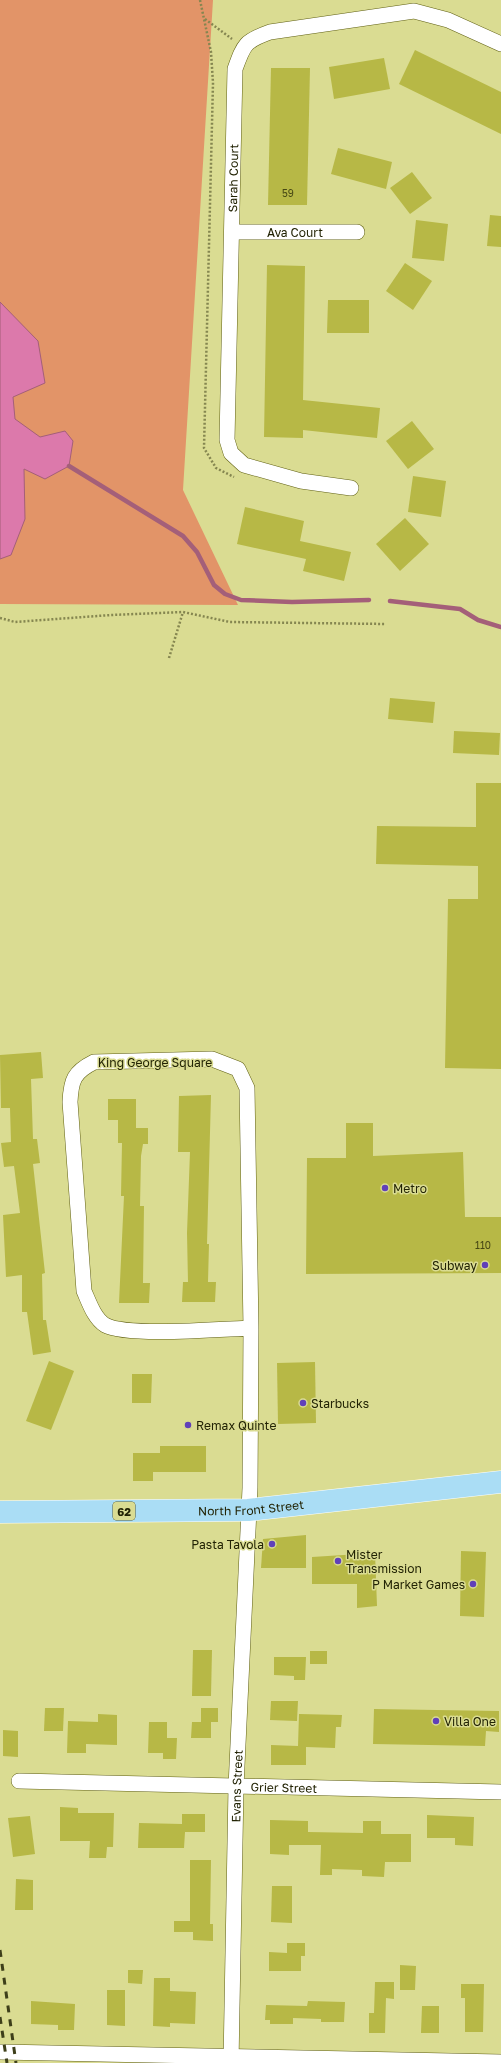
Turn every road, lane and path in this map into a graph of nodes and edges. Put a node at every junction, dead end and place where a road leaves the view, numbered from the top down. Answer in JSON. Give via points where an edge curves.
{"nodes":[{"id":1,"x":200,"y":0,"type":"edge"},
{"id":2,"x":205,"y":19,"type":"junction"},
{"id":3,"x":501,"y":44,"type":"edge"},
{"id":4,"x":243,"y":47,"type":"junction"},
{"id":5,"x":233,"y":232,"type":"junction"},
{"id":6,"x":357,"y":232,"type":"dead end"},
{"id":7,"x":244,"y":465,"type":"junction"},
{"id":8,"x":351,"y":488,"type":"dead end"},
{"id":9,"x":183,"y":612,"type":"junction"},
{"id":10,"x":0,"y":618,"type":"edge"},
{"id":11,"x":386,"y":624,"type":"dead end"},
{"id":12,"x":169,"y":658,"type":"dead end"},
{"id":13,"x":251,"y":1328,"type":"junction"},
{"id":14,"x":501,"y":1482,"type":"edge"},
{"id":15,"x":248,"y":1510,"type":"junction"},
{"id":16,"x":0,"y":1512,"type":"edge"},
{"id":17,"x":19,"y":1781,"type":"dead end"},
{"id":18,"x":236,"y":1786,"type":"junction"},
{"id":19,"x":501,"y":1792,"type":"edge"},
{"id":20,"x":0,"y":2052,"type":"edge"},
{"id":21,"x":231,"y":2060,"type":"edge"},
{"id":22,"x":501,"y":2062,"type":"edge"}],
"edges":[{"from":1,"to":2,"type":"path"},
{"from":2,"to":4,"type":"path"},
{"from":2,"to":7,"type":"path","via":[[213,83],[204,448],[216,468],[226,474],[242,480]]},
{"from":3,"to":4,"type":"street","via":[[448,20],[414,11],[270,32],[253,38]]},
{"from":4,"to":5,"type":"street","name":"Sarah Court","via":[[235,69]]},
{"from":5,"to":6,"type":"street","name":"Ava Court"},
{"from":5,"to":7,"type":"street","name":"Sarah Court","via":[[227,440],[231,453]]},
{"from":7,"to":8,"type":"street","via":[[301,481]]},
{"from":9,"to":10,"type":"path","via":[[15,622]]},
{"from":9,"to":11,"type":"path","via":[[230,622]]},
{"from":9,"to":12,"type":"path"},
{"from":13,"to":13,"type":"street","name":"King George Square","via":[[127,1331],[104,1324],[93,1311],[84,1291],[70,1102],[71,1083],[81,1068],[94,1062],[212,1059],[238,1069],[247,1088]]},
{"from":13,"to":15,"type":"street","name":"King George Square"},
{"from":14,"to":15,"type":"main road","name":"North Front Street","number":"62"},
{"from":15,"to":16,"type":"main road","name":"North Front Street","number":"62"},
{"from":15,"to":18,"type":"street","name":"Evans Street"},
{"from":17,"to":18,"type":"street","name":"Grier Street"},
{"from":18,"to":19,"type":"street","name":"Grier Street"},
{"from":18,"to":21,"type":"street","name":"Evans Street"},
{"from":20,"to":21,"type":"street"},
{"from":21,"to":22,"type":"street"}]}
